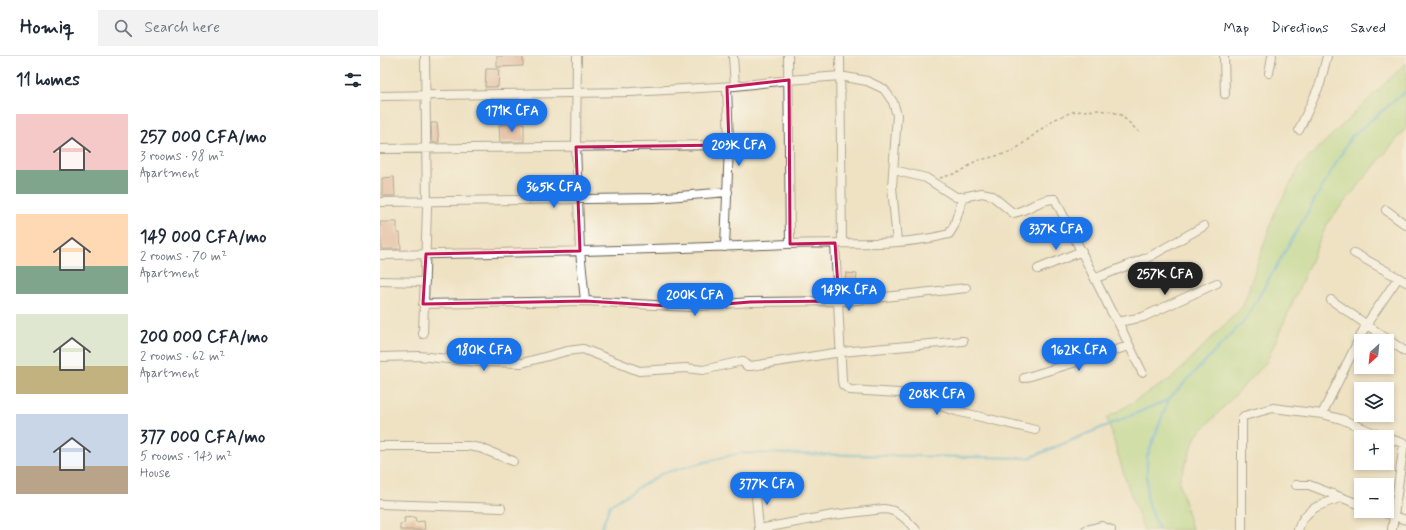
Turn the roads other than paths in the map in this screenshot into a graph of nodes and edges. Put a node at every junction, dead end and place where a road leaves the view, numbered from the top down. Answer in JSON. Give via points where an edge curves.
{"nodes":[{"id":1,"x":426,"y":56,"type":"edge"},
{"id":2,"x":577,"y":56,"type":"edge"},
{"id":3,"x":733,"y":56,"type":"edge"},
{"id":4,"x":788,"y":56,"type":"edge"},
{"id":5,"x":840,"y":56,"type":"edge"},
{"id":6,"x":1224,"y":56,"type":"edge"},
{"id":7,"x":1272,"y":56,"type":"edge"},
{"id":8,"x":1326,"y":56,"type":"edge"},
{"id":9,"x":1269,"y":73,"type":"dead end"},
{"id":10,"x":840,"y":76,"type":"junction"},
{"id":11,"x":789,"y":80,"type":"junction"},
{"id":12,"x":731,"y":86,"type":"junction"},
{"id":13,"x":578,"y":93,"type":"junction"},
{"id":14,"x":1224,"y":94,"type":"dead end"},
{"id":15,"x":380,"y":96,"type":"edge"},
{"id":16,"x":426,"y":96,"type":"junction"},
{"id":17,"x":1299,"y":130,"type":"dead end"},
{"id":18,"x":729,"y":145,"type":"junction"},
{"id":19,"x":576,"y":147,"type":"junction"},
{"id":20,"x":426,"y":148,"type":"junction"},
{"id":21,"x":380,"y":149,"type":"edge"},
{"id":22,"x":894,"y":170,"type":"junction"},
{"id":23,"x":728,"y":192,"type":"junction"},
{"id":24,"x":963,"y":197,"type":"junction"},
{"id":25,"x":579,"y":198,"type":"junction"},
{"id":26,"x":427,"y":201,"type":"junction"},
{"id":27,"x":380,"y":202,"type":"edge"},
{"id":28,"x":1386,"y":210,"type":"dead end"},
{"id":29,"x":1406,"y":225,"type":"edge"},
{"id":30,"x":1204,"y":226,"type":"dead end"},
{"id":31,"x":897,"y":242,"type":"junction"},
{"id":32,"x":839,"y":243,"type":"junction"},
{"id":33,"x":790,"y":244,"type":"junction"},
{"id":34,"x":725,"y":247,"type":"junction"},
{"id":35,"x":580,"y":251,"type":"junction"},
{"id":36,"x":1082,"y":251,"type":"junction"},
{"id":37,"x":1354,"y":253,"type":"dead end"},
{"id":38,"x":380,"y":254,"type":"edge"},
{"id":39,"x":426,"y":254,"type":"junction"},
{"id":40,"x":1038,"y":270,"type":"dead end"},
{"id":41,"x":1096,"y":278,"type":"junction"},
{"id":42,"x":1398,"y":278,"type":"junction"},
{"id":43,"x":380,"y":281,"type":"edge"},
{"id":44,"x":425,"y":282,"type":"junction"},
{"id":45,"x":1406,"y":282,"type":"edge"},
{"id":46,"x":1217,"y":283,"type":"dead end"},
{"id":47,"x":966,"y":288,"type":"dead end"},
{"id":48,"x":1330,"y":300,"type":"dead end"},
{"id":49,"x":585,"y":301,"type":"junction"},
{"id":50,"x":839,"y":301,"type":"junction"},
{"id":51,"x":423,"y":304,"type":"junction"},
{"id":52,"x":1118,"y":322,"type":"junction"},
{"id":53,"x":1366,"y":325,"type":"junction"},
{"id":54,"x":423,"y":334,"type":"dead end"},
{"id":55,"x":963,"y":341,"type":"dead end"},
{"id":56,"x":1129,"y":346,"type":"junction"},
{"id":57,"x":841,"y":352,"type":"junction"},
{"id":58,"x":1406,"y":352,"type":"edge"},
{"id":59,"x":380,"y":357,"type":"edge"},
{"id":60,"x":1142,"y":372,"type":"dead end"},
{"id":61,"x":1024,"y":378,"type":"dead end"},
{"id":62,"x":1322,"y":414,"type":"junction"},
{"id":63,"x":1035,"y":430,"type":"dead end"},
{"id":64,"x":1367,"y":430,"type":"edge"},
{"id":65,"x":1394,"y":441,"type":"edge"},
{"id":66,"x":1405,"y":444,"type":"edge"},
{"id":67,"x":380,"y":446,"type":"edge"},
{"id":68,"x":513,"y":461,"type":"dead end"},
{"id":69,"x":755,"y":484,"type":"dead end"},
{"id":70,"x":1296,"y":485,"type":"dead end"},
{"id":71,"x":1340,"y":498,"type":"junction"},
{"id":72,"x":1354,"y":503,"type":"edge"},
{"id":73,"x":380,"y":504,"type":"edge"},
{"id":74,"x":501,"y":508,"type":"dead end"},
{"id":75,"x":1394,"y":516,"type":"joint"},
{"id":76,"x":1394,"y":518,"type":"edge"},
{"id":77,"x":1406,"y":520,"type":"edge"},
{"id":78,"x":759,"y":530,"type":"edge"},
{"id":79,"x":916,"y":530,"type":"edge"},
{"id":80,"x":1086,"y":530,"type":"edge"},
{"id":81,"x":1111,"y":530,"type":"edge"},
{"id":82,"x":1242,"y":530,"type":"edge"},
{"id":83,"x":1298,"y":530,"type":"edge"},
{"id":84,"x":1392,"y":530,"type":"edge"}],
"edges":[{"from":1,"to":16,"type":"street"},
{"from":2,"to":13,"type":"street"},
{"from":3,"to":12,"type":"street"},
{"from":4,"to":11,"type":"street"},
{"from":5,"to":10,"type":"street"},
{"from":6,"to":14,"type":"street"},
{"from":7,"to":9,"type":"street"},
{"from":8,"to":17,"type":"street","via":[[1320,84]]},
{"from":10,"to":11,"type":"street"},
{"from":10,"to":22,"type":"street","via":[[877,85],[884,89],[893,102],[897,115]]},
{"from":10,"to":32,"type":"street"},
{"from":11,"to":12,"type":"street"},
{"from":11,"to":33,"type":"street"},
{"from":12,"to":13,"type":"street"},
{"from":12,"to":18,"type":"street"},
{"from":13,"to":16,"type":"street"},
{"from":13,"to":19,"type":"street"},
{"from":15,"to":16,"type":"street"},
{"from":16,"to":20,"type":"street"},
{"from":18,"to":19,"type":"street"},
{"from":18,"to":23,"type":"street"},
{"from":19,"to":20,"type":"street"},
{"from":19,"to":25,"type":"street"},
{"from":20,"to":21,"type":"street"},
{"from":20,"to":26,"type":"street"},
{"from":22,"to":24,"type":"street","via":[[926,178],[952,195]]},
{"from":22,"to":31,"type":"street","via":[[892,187]]},
{"from":23,"to":25,"type":"street","via":[[655,198]]},
{"from":23,"to":34,"type":"street"},
{"from":24,"to":31,"type":"street","via":[[949,234]]},
{"from":24,"to":36,"type":"street","via":[[982,193],[991,195],[1012,213],[1055,199]]},
{"from":25,"to":26,"type":"street"},
{"from":25,"to":35,"type":"street"},
{"from":26,"to":27,"type":"street"},
{"from":26,"to":39,"type":"street"},
{"from":28,"to":29,"type":"street"},
{"from":30,"to":41,"type":"street","via":[[1149,257]]},
{"from":31,"to":32,"type":"street"},
{"from":32,"to":33,"type":"street"},
{"from":32,"to":50,"type":"street"},
{"from":33,"to":34,"type":"street"},
{"from":34,"to":35,"type":"street"},
{"from":35,"to":39,"type":"street"},
{"from":35,"to":49,"type":"street"},
{"from":36,"to":40,"type":"street"},
{"from":36,"to":41,"type":"street"},
{"from":37,"to":42,"type":"street"},
{"from":38,"to":39,"type":"street"},
{"from":39,"to":44,"type":"street"},
{"from":41,"to":52,"type":"street"},
{"from":42,"to":45,"type":"street"},
{"from":42,"to":53,"type":"street"},
{"from":43,"to":44,"type":"street"},
{"from":44,"to":51,"type":"street"},
{"from":46,"to":52,"type":"street","via":[[1142,317]]},
{"from":47,"to":50,"type":"street"},
{"from":48,"to":53,"type":"street"},
{"from":49,"to":50,"type":"street","via":[[688,307],[750,302]]},
{"from":49,"to":51,"type":"street"},
{"from":50,"to":57,"type":"street"},
{"from":51,"to":54,"type":"street"},
{"from":52,"to":56,"type":"street"},
{"from":53,"to":58,"type":"street"},
{"from":53,"to":62,"type":"street"},
{"from":55,"to":57,"type":"street"},
{"from":56,"to":60,"type":"street"},
{"from":56,"to":61,"type":"street"},
{"from":57,"to":59,"type":"street","via":[[757,366],[749,366],[742,361],[703,370],[686,368],[643,371],[583,349],[522,363],[477,362],[420,356]]},
{"from":57,"to":63,"type":"street","via":[[843,385],[850,390],[898,393],[956,411]]},
{"from":62,"to":64,"type":"street"},
{"from":62,"to":82,"type":"street","via":[[1273,408],[1243,416]]},
{"from":65,"to":66,"type":"street"},
{"from":66,"to":75,"type":"street"},
{"from":67,"to":68,"type":"street","via":[[468,446]]},
{"from":69,"to":78,"type":"street"},
{"from":70,"to":71,"type":"street","via":[[1310,485]]},
{"from":71,"to":72,"type":"street"},
{"from":71,"to":83,"type":"street","via":[[1312,509]]},
{"from":73,"to":74,"type":"street"},
{"from":75,"to":77,"type":"street"},
{"from":76,"to":84,"type":"street"},
{"from":78,"to":79,"type":"street","via":[[833,515],[892,510],[900,514]]},
{"from":80,"to":81,"type":"street","via":[[1101,526]]}]}
